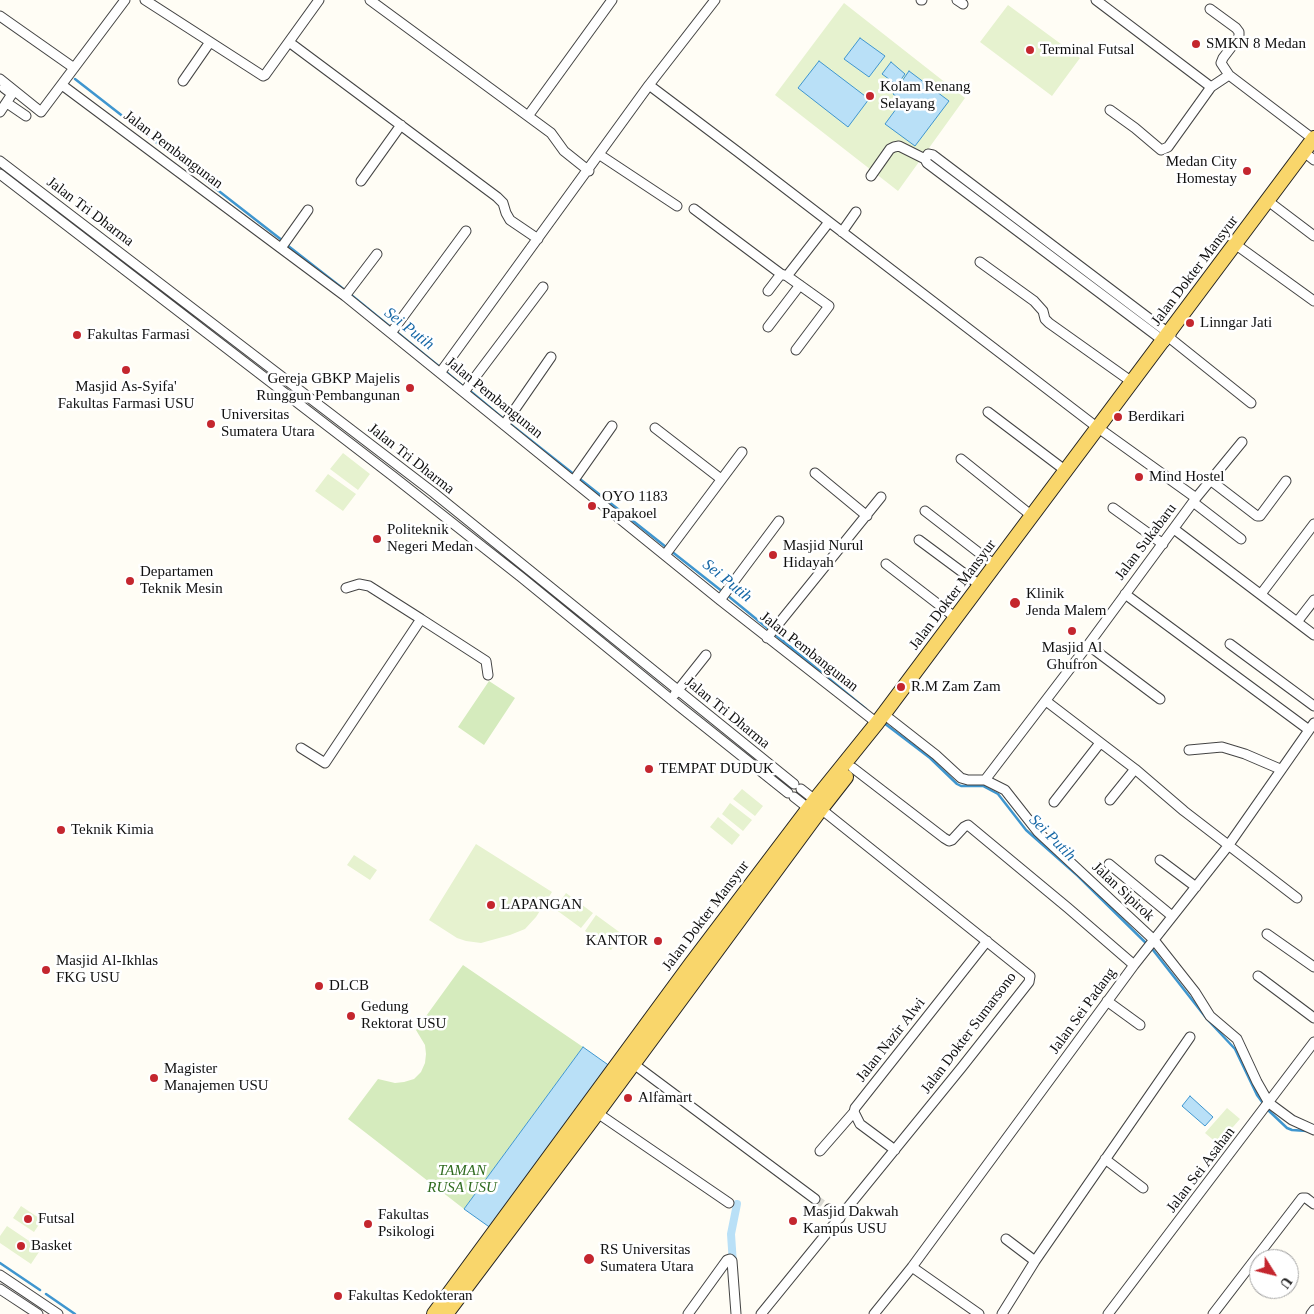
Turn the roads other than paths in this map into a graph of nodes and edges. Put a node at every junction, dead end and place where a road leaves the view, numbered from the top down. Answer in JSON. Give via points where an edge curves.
{"nodes":[{"id":1,"x":145,"y":0,"type":"edge"},
{"id":2,"x":320,"y":0,"type":"edge"},
{"id":3,"x":370,"y":0,"type":"edge"},
{"id":4,"x":612,"y":0,"type":"edge"},
{"id":5,"x":715,"y":0,"type":"edge"},
{"id":6,"x":1096,"y":0,"type":"edge"},
{"id":7,"x":121,"y":1,"type":"edge"},
{"id":8,"x":1210,"y":9,"type":"dead end"},
{"id":9,"x":0,"y":16,"type":"edge"},
{"id":10,"x":210,"y":42,"type":"junction"},
{"id":11,"x":289,"y":42,"type":"junction"},
{"id":12,"x":74,"y":68,"type":"junction"},
{"id":13,"x":1229,"y":75,"type":"junction"},
{"id":14,"x":0,"y":79,"type":"edge"},
{"id":15,"x":183,"y":81,"type":"dead end"},
{"id":16,"x":0,"y":85,"type":"edge"},
{"id":17,"x":62,"y":85,"type":"junction"},
{"id":18,"x":649,"y":85,"type":"junction"},
{"id":19,"x":1211,"y":88,"type":"junction"},
{"id":20,"x":7,"y":102,"type":"junction"},
{"id":21,"x":1110,"y":110,"type":"dead end"},
{"id":22,"x":0,"y":112,"type":"edge"},
{"id":23,"x":26,"y":116,"type":"dead end"},
{"id":24,"x":528,"y":116,"type":"junction"},
{"id":25,"x":401,"y":124,"type":"junction"},
{"id":26,"x":1313,"y":149,"type":"edge"},
{"id":27,"x":600,"y":155,"type":"junction"},
{"id":28,"x":1,"y":167,"type":"edge"},
{"id":29,"x":589,"y":171,"type":"junction"},
{"id":30,"x":870,"y":176,"type":"dead end"},
{"id":31,"x":361,"y":181,"type":"dead end"},
{"id":32,"x":1272,"y":204,"type":"junction"},
{"id":33,"x":677,"y":206,"type":"dead end"},
{"id":34,"x":694,"y":209,"type":"dead end"},
{"id":35,"x":308,"y":210,"type":"dead end"},
{"id":36,"x":856,"y":212,"type":"dead end"},
{"id":37,"x":829,"y":222,"type":"junction"},
{"id":38,"x":466,"y":231,"type":"dead end"},
{"id":39,"x":842,"y":232,"type":"junction"},
{"id":40,"x":1314,"y":236,"type":"edge"},
{"id":41,"x":538,"y":239,"type":"junction"},
{"id":42,"x":284,"y":244,"type":"junction"},
{"id":43,"x":1237,"y":246,"type":"junction"},
{"id":44,"x":377,"y":254,"type":"dead end"},
{"id":45,"x":980,"y":262,"type":"dead end"},
{"id":46,"x":784,"y":275,"type":"junction"},
{"id":47,"x":800,"y":285,"type":"junction"},
{"id":48,"x":543,"y":287,"type":"dead end"},
{"id":49,"x":768,"y":291,"type":"dead end"},
{"id":50,"x":347,"y":294,"type":"junction"},
{"id":51,"x":168,"y":296,"type":"junction"},
{"id":52,"x":1314,"y":301,"type":"edge"},
{"id":53,"x":768,"y":327,"type":"dead end"},
{"id":54,"x":393,"y":330,"type":"junction"},
{"id":55,"x":1169,"y":339,"type":"junction"},
{"id":56,"x":796,"y":350,"type":"dead end"},
{"id":57,"x":551,"y":357,"type":"dead end"},
{"id":58,"x":442,"y":370,"type":"junction"},
{"id":59,"x":1132,"y":382,"type":"junction"},
{"id":60,"x":465,"y":390,"type":"junction"},
{"id":61,"x":1251,"y":403,"type":"dead end"},
{"id":62,"x":988,"y":412,"type":"dead end"},
{"id":63,"x":506,"y":423,"type":"junction"},
{"id":64,"x":612,"y":426,"type":"dead end"},
{"id":65,"x":655,"y":428,"type":"dead end"},
{"id":66,"x":1101,"y":430,"type":"junction"},
{"id":67,"x":1242,"y":442,"type":"dead end"},
{"id":68,"x":742,"y":452,"type":"dead end"},
{"id":69,"x":961,"y":459,"type":"dead end"},
{"id":70,"x":1066,"y":471,"type":"junction"},
{"id":71,"x":815,"y":473,"type":"dead end"},
{"id":72,"x":575,"y":478,"type":"junction"},
{"id":73,"x":720,"y":479,"type":"junction"},
{"id":74,"x":1210,"y":480,"type":"junction"},
{"id":75,"x":1286,"y":481,"type":"dead end"},
{"id":76,"x":881,"y":496,"type":"dead end"},
{"id":77,"x":1195,"y":500,"type":"junction"},
{"id":78,"x":1114,"y":508,"type":"dead end"},
{"id":79,"x":925,"y":511,"type":"dead end"},
{"id":80,"x":866,"y":516,"type":"junction"},
{"id":81,"x":1032,"y":516,"type":"junction"},
{"id":82,"x":779,"y":521,"type":"dead end"},
{"id":83,"x":1314,"y":524,"type":"edge"},
{"id":84,"x":1174,"y":529,"type":"junction"},
{"id":85,"x":1241,"y":539,"type":"dead end"},
{"id":86,"x":919,"y":540,"type":"dead end"},
{"id":87,"x":1163,"y":544,"type":"junction"},
{"id":88,"x":667,"y":551,"type":"junction"},
{"id":89,"x":886,"y":564,"type":"dead end"},
{"id":90,"x":996,"y":566,"type":"junction"},
{"id":91,"x":981,"y":586,"type":"junction"},
{"id":92,"x":346,"y":588,"type":"dead end"},
{"id":93,"x":1125,"y":594,"type":"junction"},
{"id":94,"x":1261,"y":594,"type":"junction"},
{"id":95,"x":723,"y":596,"type":"junction"},
{"id":96,"x":1314,"y":600,"type":"edge"},
{"id":97,"x":956,"y":618,"type":"junction"},
{"id":98,"x":421,"y":619,"type":"junction"},
{"id":99,"x":1297,"y":622,"type":"junction"},
{"id":100,"x":770,"y":634,"type":"junction"},
{"id":101,"x":1314,"y":635,"type":"edge"},
{"id":102,"x":1230,"y":644,"type":"dead end"},
{"id":103,"x":1088,"y":645,"type":"junction"},
{"id":104,"x":706,"y":655,"type":"dead end"},
{"id":105,"x":488,"y":676,"type":"dead end"},
{"id":106,"x":677,"y":691,"type":"junction"},
{"id":107,"x":670,"y":699,"type":"junction"},
{"id":108,"x":1160,"y":699,"type":"dead end"},
{"id":109,"x":1046,"y":701,"type":"junction"},
{"id":110,"x":1314,"y":706,"type":"edge"},
{"id":111,"x":714,"y":720,"type":"junction"},
{"id":112,"x":883,"y":722,"type":"junction"},
{"id":113,"x":1311,"y":727,"type":"edge"},
{"id":114,"x":707,"y":729,"type":"junction"},
{"id":115,"x":1100,"y":743,"type":"junction"},
{"id":116,"x":301,"y":748,"type":"dead end"},
{"id":117,"x":1189,"y":750,"type":"dead end"},
{"id":118,"x":853,"y":768,"type":"junction"},
{"id":119,"x":1135,"y":769,"type":"junction"},
{"id":120,"x":1280,"y":769,"type":"junction"},
{"id":121,"x":985,"y":780,"type":"junction"},
{"id":122,"x":1110,"y":800,"type":"dead end"},
{"id":123,"x":1054,"y":802,"type":"dead end"},
{"id":124,"x":815,"y":806,"type":"junction"},
{"id":125,"x":1228,"y":846,"type":"junction"},
{"id":126,"x":1160,"y":860,"type":"dead end"},
{"id":127,"x":1109,"y":864,"type":"dead end"},
{"id":128,"x":1196,"y":887,"type":"junction"},
{"id":129,"x":1297,"y":898,"type":"dead end"},
{"id":130,"x":1172,"y":916,"type":"junction"},
{"id":131,"x":1267,"y":934,"type":"dead end"},
{"id":132,"x":987,"y":941,"type":"junction"},
{"id":133,"x":1151,"y":944,"type":"junction"},
{"id":134,"x":1134,"y":966,"type":"junction"},
{"id":135,"x":1314,"y":967,"type":"edge"},
{"id":136,"x":1258,"y":976,"type":"dead end"},
{"id":137,"x":1107,"y":1001,"type":"junction"},
{"id":138,"x":1314,"y":1018,"type":"edge"},
{"id":139,"x":1140,"y":1025,"type":"dead end"},
{"id":140,"x":1190,"y":1037,"type":"dead end"},
{"id":141,"x":1314,"y":1042,"type":"edge"},
{"id":142,"x":628,"y":1060,"type":"junction"},
{"id":143,"x":1266,"y":1107,"type":"junction"},
{"id":144,"x":592,"y":1109,"type":"junction"},
{"id":145,"x":854,"y":1112,"type":"junction"},
{"id":146,"x":1314,"y":1130,"type":"edge"},
{"id":147,"x":895,"y":1150,"type":"junction"},
{"id":148,"x":820,"y":1151,"type":"dead end"},
{"id":149,"x":1105,"y":1160,"type":"junction"},
{"id":150,"x":1143,"y":1188,"type":"dead end"},
{"id":151,"x":815,"y":1199,"type":"tunnel mouth"},
{"id":152,"x":729,"y":1203,"type":"dead end"},
{"id":153,"x":1314,"y":1204,"type":"edge"},
{"id":154,"x":829,"y":1209,"type":"tunnel mouth"},
{"id":155,"x":840,"y":1218,"type":"junction"},
{"id":156,"x":499,"y":1235,"type":"junction"},
{"id":157,"x":1006,"y":1239,"type":"dead end"},
{"id":158,"x":1035,"y":1261,"type":"junction"},
{"id":159,"x":912,"y":1267,"type":"junction"},
{"id":160,"x":0,"y":1275,"type":"edge"},
{"id":161,"x":0,"y":1289,"type":"edge"},
{"id":162,"x":975,"y":1313,"type":"edge"},
{"id":163,"x":38,"y":1314,"type":"edge"},
{"id":164,"x":58,"y":1314,"type":"edge"},
{"id":165,"x":434,"y":1314,"type":"edge"},
{"id":166,"x":446,"y":1314,"type":"edge"},
{"id":167,"x":688,"y":1314,"type":"edge"},
{"id":168,"x":736,"y":1314,"type":"edge"},
{"id":169,"x":761,"y":1314,"type":"edge"},
{"id":170,"x":874,"y":1314,"type":"edge"},
{"id":171,"x":1002,"y":1314,"type":"edge"},
{"id":172,"x":1108,"y":1314,"type":"edge"},
{"id":173,"x":1213,"y":1314,"type":"edge"}],
"edges":[{"from":1,"to":10,"type":"street"},
{"from":2,"to":11,"type":"street"},
{"from":3,"to":24,"type":"street"},
{"from":4,"to":24,"type":"street"},
{"from":5,"to":18,"type":"street"},
{"from":6,"to":19,"type":"street"},
{"from":7,"to":12,"type":"street"},
{"from":8,"to":13,"type":"street","via":[[1239,32],[1221,63]]},
{"from":9,"to":12,"type":"street"},
{"from":10,"to":11,"type":"street","via":[[263,76]]},
{"from":10,"to":15,"type":"street"},
{"from":11,"to":25,"type":"street"},
{"from":12,"to":17,"type":"street"},
{"from":13,"to":19,"type":"street"},
{"from":13,"to":26,"type":"street"},
{"from":14,"to":17,"type":"street","via":[[41,112]]},
{"from":16,"to":20,"type":"street","via":[[12,94]]},
{"from":17,"to":42,"type":"street","name":"Jalan Pembangunan"},
{"from":18,"to":27,"type":"street"},
{"from":18,"to":37,"type":"street"},
{"from":19,"to":21,"type":"street","via":[[1164,150]]},
{"from":20,"to":22,"type":"street"},
{"from":20,"to":23,"type":"street"},
{"from":24,"to":29,"type":"street","via":[[553,135],[564,151]]},
{"from":25,"to":31,"type":"street"},
{"from":25,"to":41,"type":"street","via":[[497,197],[510,220]]},
{"from":26,"to":32,"type":"main road","name":"Jalan Dokter Mansyur"},
{"from":26,"to":43,"type":"main road","name":"Jalan Dokter Mansyur"},
{"from":27,"to":29,"type":"street"},
{"from":27,"to":33,"type":"street"},
{"from":28,"to":51,"type":"street","name":"Jalan Tri Dharma"},
{"from":29,"to":41,"type":"street"},
{"from":30,"to":55,"type":"street","via":[[894,147],[925,159],[928,154],[933,155],[978,195]]},
{"from":32,"to":40,"type":"street"},
{"from":32,"to":43,"type":"main road","name":"Jalan Dokter Mansyur"},
{"from":34,"to":46,"type":"street"},
{"from":35,"to":42,"type":"street"},
{"from":36,"to":39,"type":"street"},
{"from":37,"to":39,"type":"street"},
{"from":37,"to":46,"type":"street"},
{"from":38,"to":54,"type":"street"},
{"from":39,"to":66,"type":"street"},
{"from":41,"to":58,"type":"street"},
{"from":42,"to":50,"type":"street","name":"Jalan Pembangunan"},
{"from":43,"to":52,"type":"street"},
{"from":43,"to":55,"type":"main road","name":"Jalan Dokter Mansyur"},
{"from":44,"to":50,"type":"street"},
{"from":45,"to":59,"type":"street","via":[[1034,301],[1043,311],[1045,320]]},
{"from":46,"to":47,"type":"street"},
{"from":46,"to":49,"type":"street"},
{"from":47,"to":53,"type":"street"},
{"from":47,"to":56,"type":"street","via":[[829,307]]},
{"from":48,"to":60,"type":"street"},
{"from":50,"to":54,"type":"street","name":"Jalan Pembangunan"},
{"from":51,"to":106,"type":"street","name":"Jalan Tri Dharma","via":[[441,499]]},
{"from":51,"to":107,"type":"street","name":"Jalan Tri Dharma"},
{"from":54,"to":58,"type":"street","name":"Jalan Pembangunan"},
{"from":55,"to":59,"type":"main road","name":"Jalan Dokter Mansyur"},
{"from":55,"to":61,"type":"street"},
{"from":55,"to":66,"type":"main road","name":"Jalan Dokter Mansyur"},
{"from":57,"to":63,"type":"street"},
{"from":58,"to":60,"type":"street","name":"Jalan Pembangunan"},
{"from":59,"to":66,"type":"main road","name":"Jalan Dokter Mansyur"},
{"from":60,"to":63,"type":"street","name":"Jalan Pembangunan"},
{"from":62,"to":70,"type":"street"},
{"from":63,"to":72,"type":"street","name":"Jalan Pembangunan"},
{"from":64,"to":72,"type":"street"},
{"from":65,"to":73,"type":"street"},
{"from":66,"to":70,"type":"main road","name":"Jalan Dokter Mansyur"},
{"from":66,"to":77,"type":"street"},
{"from":66,"to":112,"type":"main road","name":"Jalan Dokter Mansyur"},
{"from":67,"to":74,"type":"street","name":"Jalan Sukabaru"},
{"from":68,"to":73,"type":"street"},
{"from":69,"to":81,"type":"street"},
{"from":70,"to":81,"type":"main road","name":"Jalan Dokter Mansyur"},
{"from":71,"to":80,"type":"street"},
{"from":72,"to":88,"type":"street","name":"Jalan Pembangunan"},
{"from":73,"to":88,"type":"street"},
{"from":74,"to":75,"type":"street","via":[[1257,516]]},
{"from":74,"to":77,"type":"street","name":"Jalan Sukabaru"},
{"from":76,"to":80,"type":"street"},
{"from":77,"to":84,"type":"street","name":"Jalan Sukabaru"},
{"from":77,"to":85,"type":"street"},
{"from":78,"to":87,"type":"street"},
{"from":79,"to":90,"type":"street"},
{"from":80,"to":100,"type":"street"},
{"from":81,"to":90,"type":"main road","name":"Jalan Dokter Mansyur"},
{"from":82,"to":95,"type":"street"},
{"from":83,"to":94,"type":"street"},
{"from":84,"to":87,"type":"street","name":"Jalan Sukabaru"},
{"from":84,"to":94,"type":"street"},
{"from":86,"to":91,"type":"street"},
{"from":87,"to":93,"type":"street","name":"Jalan Sukabaru"},
{"from":88,"to":95,"type":"street","name":"Jalan Pembangunan"},
{"from":89,"to":97,"type":"street"},
{"from":90,"to":91,"type":"main road","name":"Jalan Dokter Mansyur"},
{"from":91,"to":97,"type":"main road","name":"Jalan Dokter Mansyur"},
{"from":92,"to":98,"type":"street","via":[[359,584],[369,586]]},
{"from":93,"to":103,"type":"street","name":"Jalan Sukabaru"},
{"from":93,"to":113,"type":"street"},
{"from":94,"to":99,"type":"street"},
{"from":95,"to":100,"type":"street","name":"Jalan Pembangunan"},
{"from":96,"to":99,"type":"street"},
{"from":97,"to":112,"type":"main road","name":"Jalan Dokter Mansyur"},
{"from":98,"to":105,"type":"street","via":[[486,661]]},
{"from":98,"to":116,"type":"street","via":[[326,763]]},
{"from":99,"to":101,"type":"street"},
{"from":100,"to":112,"type":"street","name":"Jalan Pembangunan"},
{"from":102,"to":110,"type":"street"},
{"from":103,"to":108,"type":"street"},
{"from":103,"to":109,"type":"street","name":"Jalan Sukabaru"},
{"from":104,"to":106,"type":"street"},
{"from":106,"to":107,"type":"street"},
{"from":106,"to":111,"type":"street","name":"Jalan Tri Dharma"},
{"from":107,"to":114,"type":"street","name":"Jalan Tri Dharma"},
{"from":109,"to":115,"type":"street"},
{"from":109,"to":121,"type":"street","name":"Jalan Sukabaru"},
{"from":111,"to":114,"type":"street"},
{"from":111,"to":124,"type":"street","name":"Jalan Tri Dharma","via":[[798,787]]},
{"from":112,"to":118,"type":"main road","name":"Jalan Dokter Mansyur"},
{"from":112,"to":121,"type":"street","name":"Jalan Sipirok","via":[[936,755],[960,778]]},
{"from":112,"to":124,"type":"main road","name":"Jalan Dokter Mansyur"},
{"from":113,"to":120,"type":"street","name":"Jalan Sei Padang"},
{"from":114,"to":124,"type":"street","name":"Jalan Tri Dharma","via":[[791,795]]},
{"from":115,"to":119,"type":"street"},
{"from":115,"to":123,"type":"street"},
{"from":117,"to":120,"type":"street","via":[[1222,747]]},
{"from":118,"to":124,"type":"main road","name":"Jalan Dokter Mansyur"},
{"from":118,"to":134,"type":"street","via":[[944,838],[952,840],[968,825]]},
{"from":119,"to":122,"type":"street"},
{"from":119,"to":125,"type":"street"},
{"from":120,"to":125,"type":"street","name":"Jalan Sei Padang"},
{"from":121,"to":133,"type":"street","name":"Jalan Sipirok","via":[[1005,790],[1038,832]]},
{"from":124,"to":132,"type":"street","name":"Jalan Dokter Sumarsono"},
{"from":124,"to":142,"type":"main road","name":"Jalan Dokter Mansyur","via":[[691,964]]},
{"from":125,"to":128,"type":"street","name":"Jalan Sei Padang"},
{"from":125,"to":129,"type":"street"},
{"from":126,"to":128,"type":"street"},
{"from":127,"to":130,"type":"street"},
{"from":128,"to":130,"type":"street","name":"Jalan Sei Padang"},
{"from":130,"to":133,"type":"street","name":"Jalan Sei Padang"},
{"from":131,"to":135,"type":"street"},
{"from":132,"to":145,"type":"street","name":"Jalan Nazir Alwi"},
{"from":132,"to":147,"type":"street","name":"Jalan Dokter Sumarsono","via":[[1028,974],[1028,982]]},
{"from":133,"to":134,"type":"street","name":"Jalan Sei Padang"},
{"from":133,"to":143,"type":"street","name":"Jalan Sipirok","via":[[1195,992],[1210,1016],[1237,1040]]},
{"from":134,"to":137,"type":"street","name":"Jalan Sei Padang"},
{"from":136,"to":138,"type":"street"},
{"from":137,"to":139,"type":"street"},
{"from":137,"to":159,"type":"street","name":"Jalan Sei Padang"},
{"from":140,"to":149,"type":"street"},
{"from":141,"to":143,"type":"street","name":"Jalan Sei Asahan"},
{"from":142,"to":144,"type":"main road","name":"Jalan Dokter Mansyur"},
{"from":142,"to":151,"type":"street"},
{"from":143,"to":146,"type":"street"},
{"from":143,"to":172,"type":"street","name":"Jalan Sei Asahan"},
{"from":144,"to":152,"type":"street"},
{"from":144,"to":156,"type":"main road","name":"Jalan Dokter Mansyur"},
{"from":145,"to":147,"type":"street","via":[[860,1124]]},
{"from":145,"to":148,"type":"street","name":"Jalan Nazir Alwi"},
{"from":147,"to":155,"type":"street","name":"Jalan Dokter Sumarsono"},
{"from":149,"to":150,"type":"street"},
{"from":149,"to":158,"type":"street"},
{"from":153,"to":173,"type":"street","via":[[1302,1198]]},
{"from":154,"to":155,"type":"street"},
{"from":155,"to":169,"type":"street","name":"Jalan Dokter Sumarsono"},
{"from":156,"to":165,"type":"main road","name":"Jalan Dokter Mansyur"},
{"from":156,"to":166,"type":"main road","name":"Jalan Dokter Mansyur"},
{"from":157,"to":158,"type":"street"},
{"from":158,"to":171,"type":"street"},
{"from":159,"to":162,"type":"street"},
{"from":159,"to":170,"type":"street","name":"Jalan Sei Padang"},
{"from":160,"to":164,"type":"street"},
{"from":161,"to":163,"type":"street"},
{"from":167,"to":168,"type":"street","via":[[730,1259]]}]}
